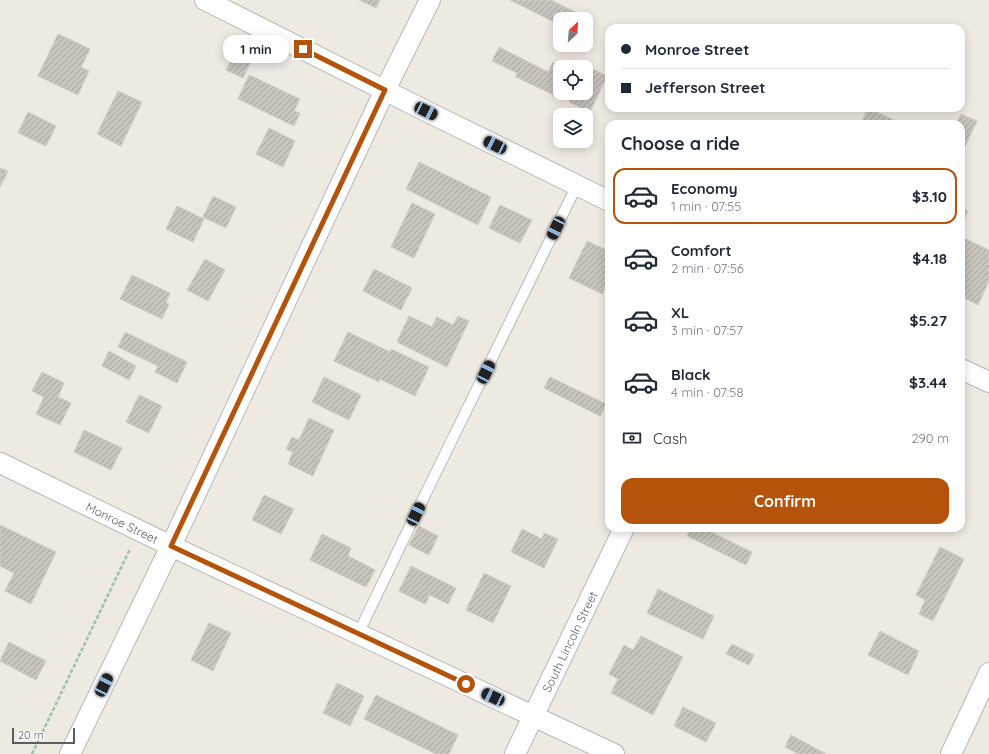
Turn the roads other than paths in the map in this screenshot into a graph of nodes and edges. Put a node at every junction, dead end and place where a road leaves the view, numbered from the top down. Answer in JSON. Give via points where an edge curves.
{"nodes":[{"id":1,"x":206,"y":0,"type":"edge"},
{"id":2,"x":430,"y":0,"type":"edge"},
{"id":3,"x":385,"y":90,"type":"junction"},
{"id":4,"x":577,"y":185,"type":"junction"},
{"id":5,"x":605,"y":199,"type":"edge"},
{"id":6,"x":965,"y":371,"type":"edge"},
{"id":7,"x":989,"y":382,"type":"edge"},
{"id":8,"x":0,"y":463,"type":"edge"},
{"id":9,"x":622,"y":532,"type":"edge"},
{"id":10,"x":171,"y":546,"type":"junction"},
{"id":11,"x":358,"y":634,"type":"junction"},
{"id":12,"x":989,"y":673,"type":"edge"},
{"id":13,"x":533,"y":716,"type":"junction"},
{"id":14,"x":70,"y":754,"type":"edge"},
{"id":15,"x":515,"y":754,"type":"edge"},
{"id":16,"x":614,"y":754,"type":"edge"},
{"id":17,"x":951,"y":754,"type":"edge"}],
"edges":[{"from":1,"to":3,"type":"street"},
{"from":2,"to":3,"type":"street"},
{"from":3,"to":4,"type":"street"},
{"from":3,"to":10,"type":"street"},
{"from":4,"to":5,"type":"street"},
{"from":4,"to":11,"type":"lane"},
{"from":6,"to":7,"type":"street"},
{"from":8,"to":10,"type":"street","name":"Monroe Street"},
{"from":9,"to":13,"type":"street","name":"South Lincoln Street"},
{"from":10,"to":11,"type":"street","name":"Monroe Street"},
{"from":10,"to":14,"type":"street"},
{"from":11,"to":13,"type":"street","name":"Monroe Street"},
{"from":12,"to":17,"type":"street"},
{"from":13,"to":15,"type":"street","name":"South Lincoln Street"},
{"from":13,"to":16,"type":"street","name":"Monroe Street"}]}
